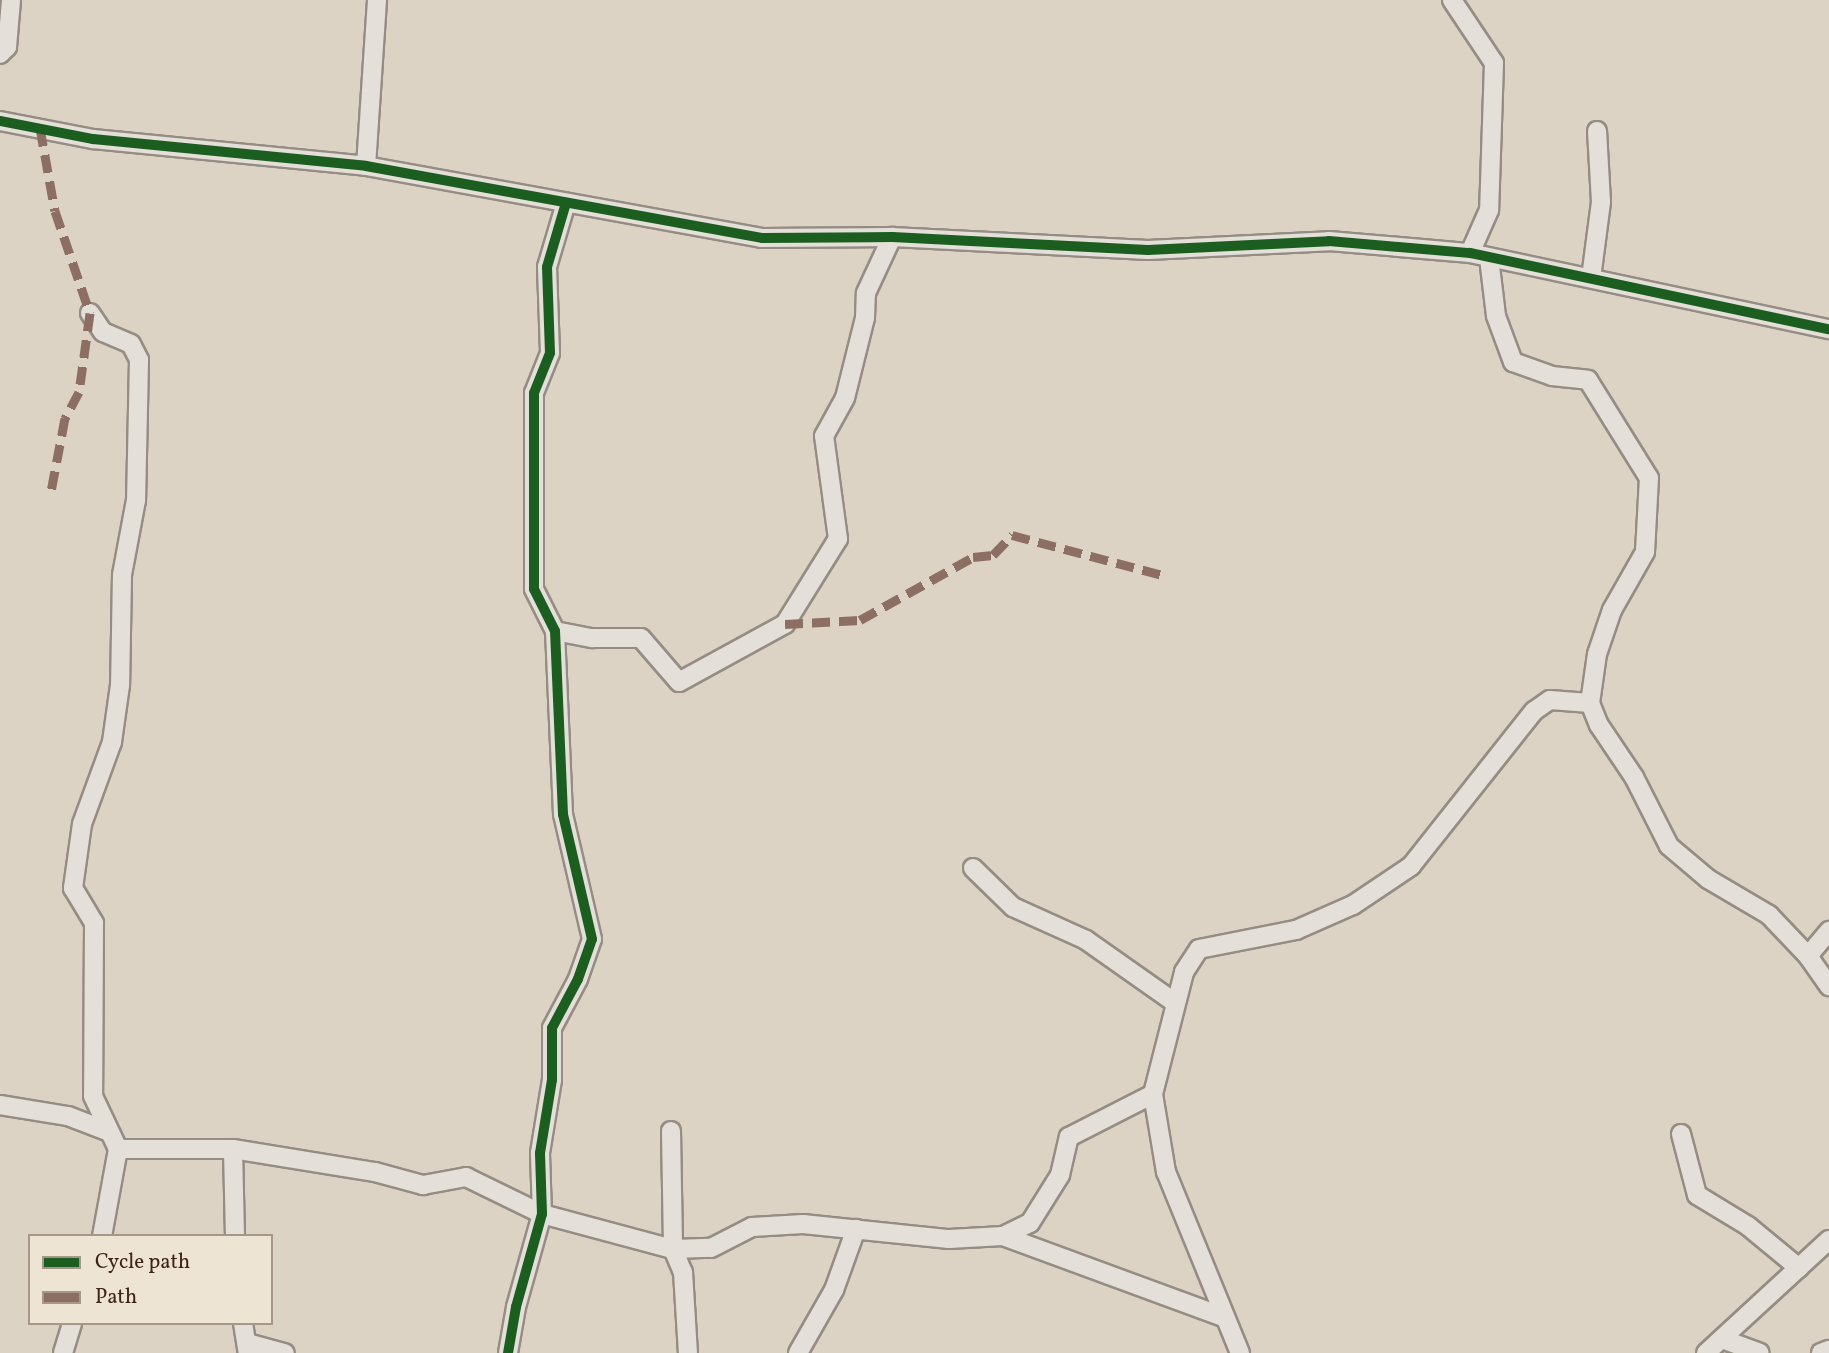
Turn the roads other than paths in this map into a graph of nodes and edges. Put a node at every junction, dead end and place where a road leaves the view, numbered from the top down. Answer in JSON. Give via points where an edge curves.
{"nodes":[{"id":1,"x":11,"y":0,"type":"edge"},
{"id":2,"x":377,"y":0,"type":"edge"},
{"id":3,"x":1452,"y":0,"type":"edge"},
{"id":4,"x":0,"y":54,"type":"edge"},
{"id":5,"x":0,"y":121,"type":"edge"},
{"id":6,"x":1597,"y":131,"type":"dead end"},
{"id":7,"x":366,"y":166,"type":"junction"},
{"id":8,"x":566,"y":203,"type":"junction"},
{"id":9,"x":892,"y":237,"type":"junction"},
{"id":10,"x":1470,"y":253,"type":"junction"},
{"id":11,"x":1489,"y":258,"type":"junction"},
{"id":12,"x":1591,"y":278,"type":"junction"},
{"id":13,"x":90,"y":313,"type":"dead end"},
{"id":14,"x":1829,"y":328,"type":"edge"},
{"id":15,"x":555,"y":631,"type":"junction"},
{"id":16,"x":1590,"y":704,"type":"junction"},
{"id":17,"x":973,"y":868,"type":"dead end"},
{"id":18,"x":1829,"y":931,"type":"edge"},
{"id":19,"x":1808,"y":956,"type":"junction"},
{"id":20,"x":1829,"y":986,"type":"edge"},
{"id":21,"x":1174,"y":1002,"type":"junction"},
{"id":22,"x":1153,"y":1094,"type":"junction"},
{"id":23,"x":0,"y":1105,"type":"edge"},
{"id":24,"x":107,"y":1131,"type":"junction"},
{"id":25,"x":671,"y":1131,"type":"dead end"},
{"id":26,"x":1681,"y":1134,"type":"dead end"},
{"id":27,"x":118,"y":1149,"type":"junction"},
{"id":28,"x":233,"y":1149,"type":"junction"},
{"id":29,"x":542,"y":1214,"type":"junction"},
{"id":30,"x":856,"y":1229,"type":"junction"},
{"id":31,"x":102,"y":1234,"type":"edge"},
{"id":32,"x":235,"y":1234,"type":"edge"},
{"id":33,"x":1003,"y":1236,"type":"junction"},
{"id":34,"x":1829,"y":1240,"type":"edge"},
{"id":35,"x":673,"y":1249,"type":"junction"},
{"id":36,"x":1799,"y":1268,"type":"junction"},
{"id":37,"x":1223,"y":1317,"type":"junction"},
{"id":38,"x":71,"y":1325,"type":"edge"},
{"id":39,"x":243,"y":1325,"type":"edge"},
{"id":40,"x":1722,"y":1339,"type":"junction"},
{"id":41,"x":247,"y":1348,"type":"edge"},
{"id":42,"x":1829,"y":1350,"type":"edge"},
{"id":43,"x":63,"y":1353,"type":"edge"},
{"id":44,"x":285,"y":1353,"type":"edge"},
{"id":45,"x":508,"y":1353,"type":"edge"},
{"id":46,"x":688,"y":1353,"type":"edge"},
{"id":47,"x":799,"y":1353,"type":"edge"},
{"id":48,"x":1240,"y":1353,"type":"edge"},
{"id":49,"x":1706,"y":1353,"type":"edge"},
{"id":50,"x":1760,"y":1353,"type":"edge"},
{"id":51,"x":1821,"y":1353,"type":"edge"}],
"edges":[{"from":1,"to":4,"type":"street","via":[[6,47]]},
{"from":2,"to":7,"type":"street"},
{"from":3,"to":10,"type":"street","via":[[1494,63],[1489,209]]},
{"from":5,"to":7,"type":"street","via":[[93,139]]},
{"from":6,"to":12,"type":"street","via":[[1601,202]]},
{"from":7,"to":8,"type":"street"},
{"from":8,"to":9,"type":"street","via":[[762,237]]},
{"from":8,"to":15,"type":"street","via":[[547,267],[550,354],[534,393],[534,589]]},
{"from":9,"to":10,"type":"street","via":[[1148,250],[1329,241]]},
{"from":9,"to":15,"type":"street","via":[[866,293],[865,318],[845,398],[824,436],[838,539],[785,624],[678,682],[641,638],[592,638]]},
{"from":10,"to":11,"type":"street"},
{"from":11,"to":12,"type":"street"},
{"from":11,"to":16,"type":"street","via":[[1496,316],[1513,362],[1552,376],[1588,380],[1649,478],[1645,552],[1612,610],[1598,654]]},
{"from":12,"to":14,"type":"street"},
{"from":13,"to":24,"type":"street","via":[[103,332],[131,344],[139,360],[136,500],[122,575],[120,685],[112,742],[82,824],[73,888],[94,923],[93,1096]]},
{"from":15,"to":29,"type":"street","via":[[563,814],[592,939],[578,979],[552,1028],[552,1080],[540,1153]]},
{"from":16,"to":19,"type":"street","via":[[1669,846],[1708,879],[1769,915]]},
{"from":16,"to":21,"type":"street","via":[[1550,700],[1534,711],[1410,866],[1353,905],[1296,930],[1199,949],[1184,972]]},
{"from":17,"to":21,"type":"street","via":[[1013,907],[1086,940]]},
{"from":18,"to":19,"type":"street"},
{"from":19,"to":20,"type":"street"},
{"from":21,"to":22,"type":"street"},
{"from":22,"to":33,"type":"street","via":[[1069,1136],[1060,1175],[1030,1223]]},
{"from":22,"to":37,"type":"street","via":[[1166,1172]]},
{"from":23,"to":24,"type":"street","via":[[68,1115]]},
{"from":24,"to":27,"type":"street"},
{"from":25,"to":35,"type":"street"},
{"from":26,"to":36,"type":"street","via":[[1697,1195],[1748,1226]]},
{"from":27,"to":28,"type":"street"},
{"from":27,"to":31,"type":"street"},
{"from":28,"to":29,"type":"street","via":[[375,1172],[423,1185],[466,1177]]},
{"from":28,"to":32,"type":"street"},
{"from":29,"to":35,"type":"street"},
{"from":29,"to":45,"type":"street"},
{"from":30,"to":33,"type":"street","via":[[948,1239]]},
{"from":30,"to":35,"type":"street","via":[[803,1224],[752,1227],[710,1248]]},
{"from":30,"to":47,"type":"street","via":[[834,1290]]},
{"from":33,"to":37,"type":"street"},
{"from":34,"to":36,"type":"street"},
{"from":35,"to":46,"type":"street","via":[[683,1272]]},
{"from":36,"to":40,"type":"street"},
{"from":37,"to":48,"type":"street"},
{"from":38,"to":43,"type":"street"},
{"from":39,"to":41,"type":"street"},
{"from":40,"to":49,"type":"street"},
{"from":40,"to":50,"type":"street"},
{"from":41,"to":44,"type":"street"},
{"from":42,"to":51,"type":"street"}]}
